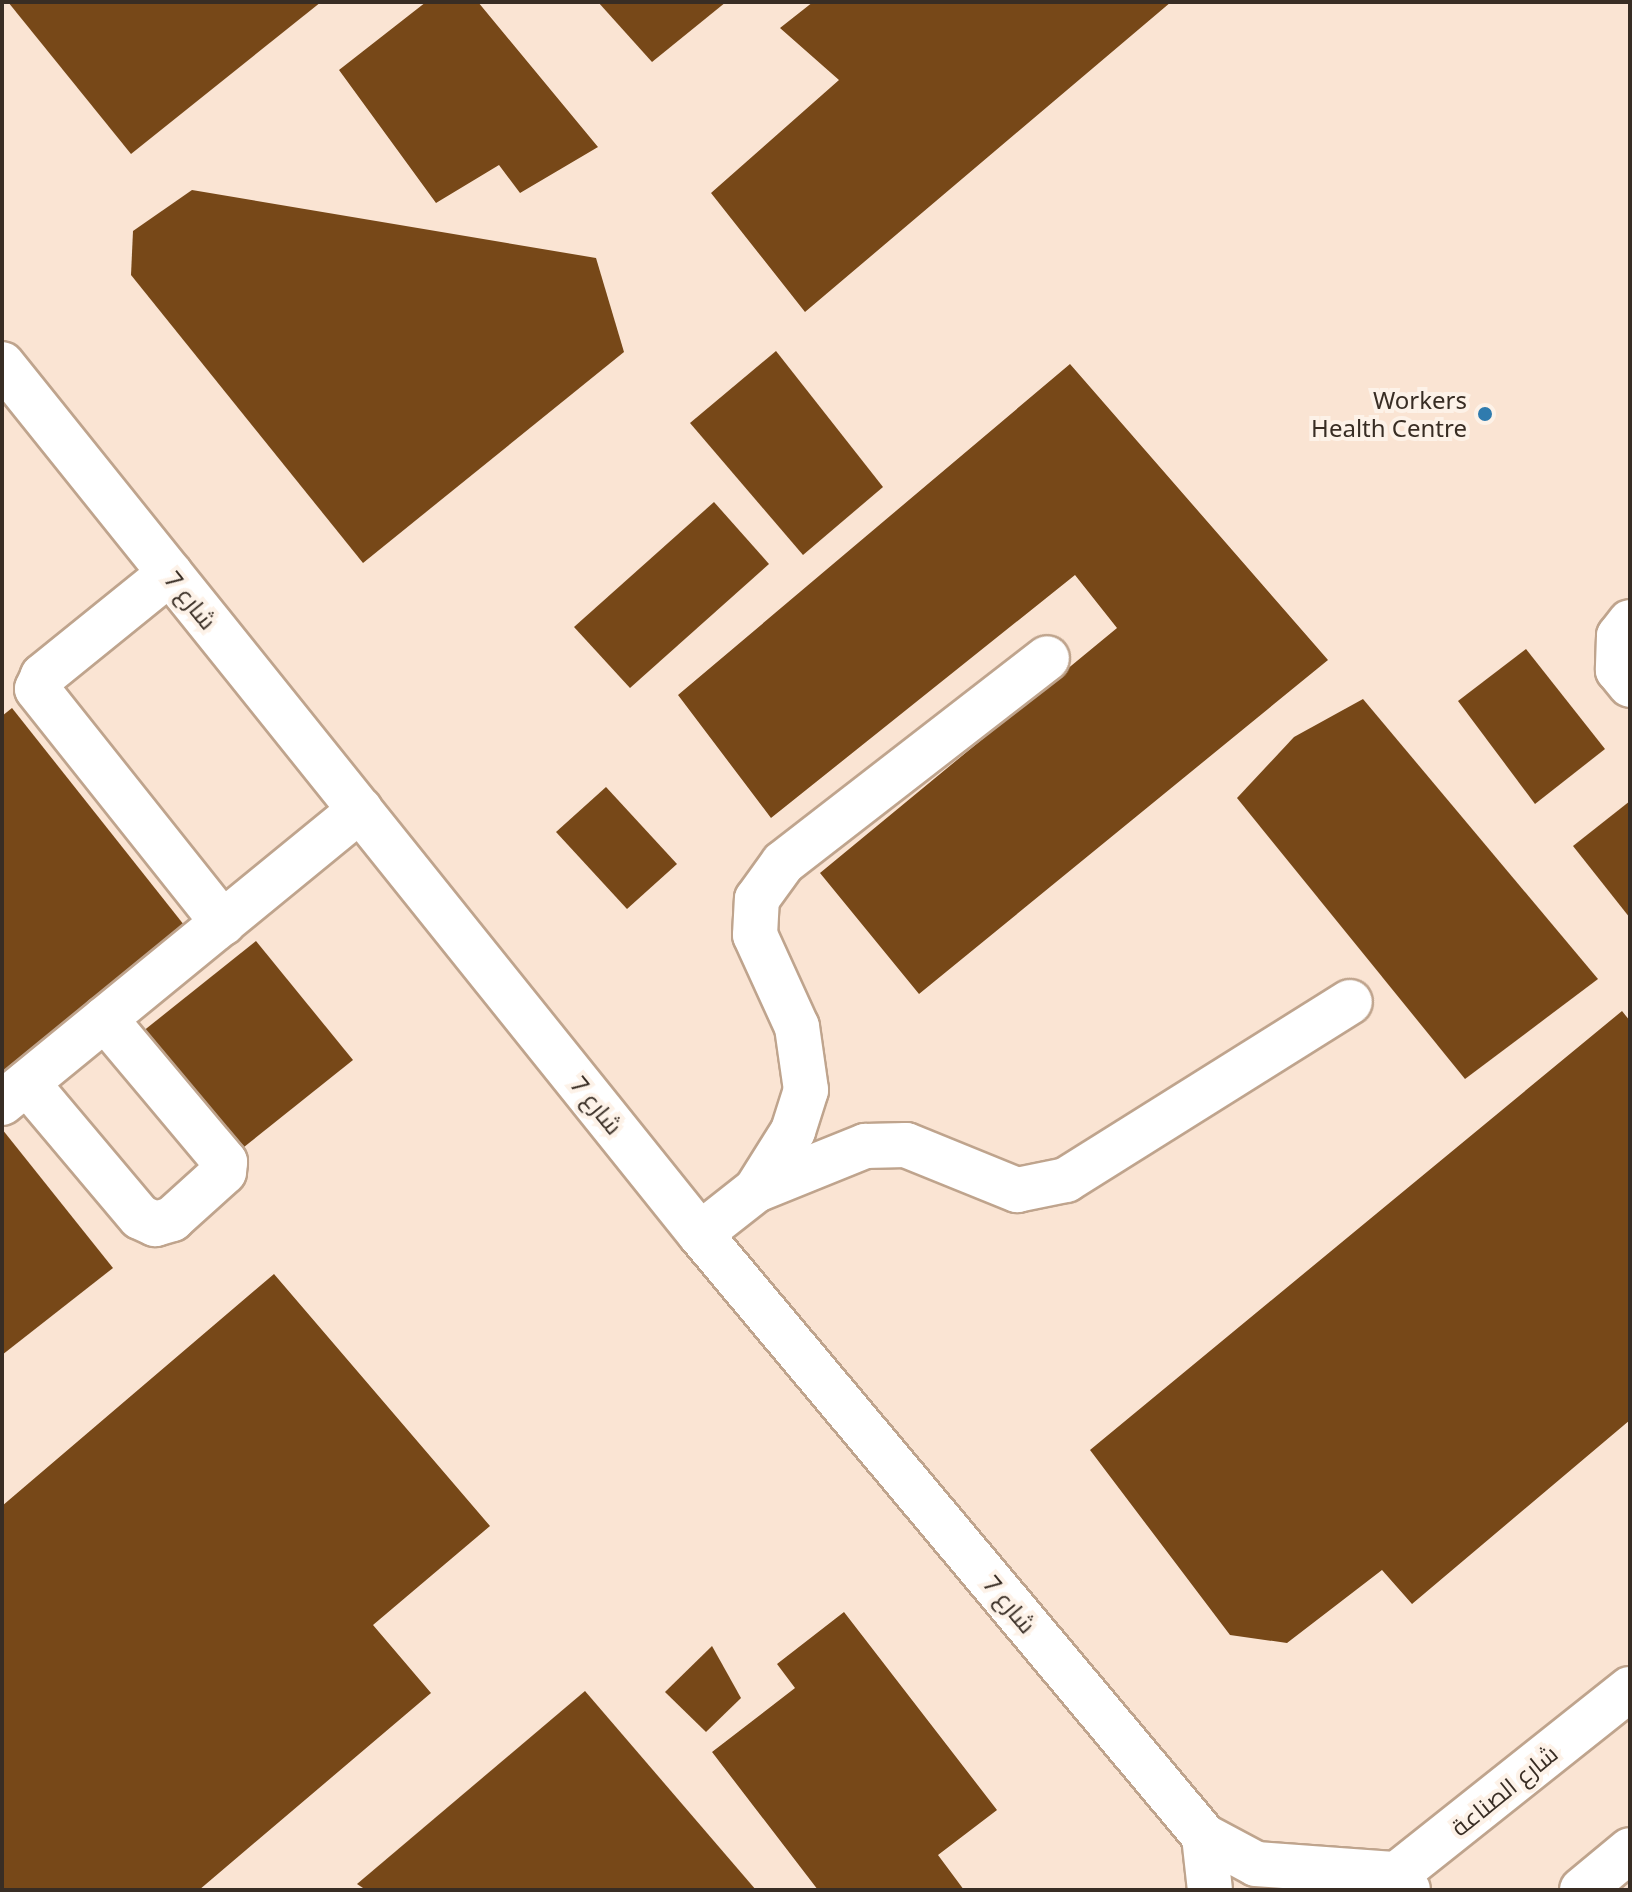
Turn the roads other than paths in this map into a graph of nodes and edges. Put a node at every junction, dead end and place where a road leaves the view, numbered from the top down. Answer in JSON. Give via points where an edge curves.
{"nodes":[{"id":1,"x":2,"y":364,"type":"edge"},
{"id":2,"x":170,"y":573,"type":"junction"},
{"id":3,"x":1630,"y":622,"type":"edge"},
{"id":4,"x":1047,"y":658,"type":"dead end"},
{"id":5,"x":1630,"y":685,"type":"edge"},
{"id":6,"x":360,"y":810,"type":"junction"},
{"id":7,"x":223,"y":923,"type":"junction"},
{"id":8,"x":1350,"y":1002,"type":"dead end"},
{"id":9,"x":105,"y":1019,"type":"junction"},
{"id":10,"x":14,"y":1093,"type":"edge"},
{"id":11,"x":756,"y":1190,"type":"junction"},
{"id":12,"x":700,"y":1234,"type":"junction"},
{"id":13,"x":1630,"y":1689,"type":"edge"},
{"id":14,"x":1204,"y":1836,"type":"junction"},
{"id":15,"x":1630,"y":1850,"type":"edge"},
{"id":16,"x":1394,"y":1885,"type":"edge"},
{"id":17,"x":1210,"y":1890,"type":"edge"},
{"id":18,"x":1582,"y":1890,"type":"edge"}],
"edges":[{"from":1,"to":2,"type":"street","name":"شارع 7"},
{"from":2,"to":6,"type":"street","name":"شارع 7"},
{"from":2,"to":7,"type":"street","via":[[43,676],[37,689]]},
{"from":3,"to":5,"type":"street","via":[[1619,636],[1618,670]]},
{"from":4,"to":11,"type":"street","via":[[783,863],[757,899],[755,935],[797,1027],[806,1090],[793,1131]]},
{"from":6,"to":7,"type":"street"},
{"from":6,"to":12,"type":"street","name":"شارع 7"},
{"from":7,"to":9,"type":"street"},
{"from":8,"to":11,"type":"street","via":[[1066,1180],[1017,1190],[906,1145],[865,1146]]},
{"from":9,"to":10,"type":"street"},
{"from":9,"to":10,"type":"street","via":[[225,1162],[224,1172],[172,1219],[155,1224],[140,1217]]},
{"from":11,"to":12,"type":"street"},
{"from":12,"to":14,"type":"street","name":"شارع 7"},
{"from":13,"to":16,"type":"street","name":"شارع الصناعة"},
{"from":14,"to":16,"type":"street","name":"شارع 7","via":[[1256,1864]]},
{"from":14,"to":17,"type":"street"},
{"from":15,"to":18,"type":"street"}]}
